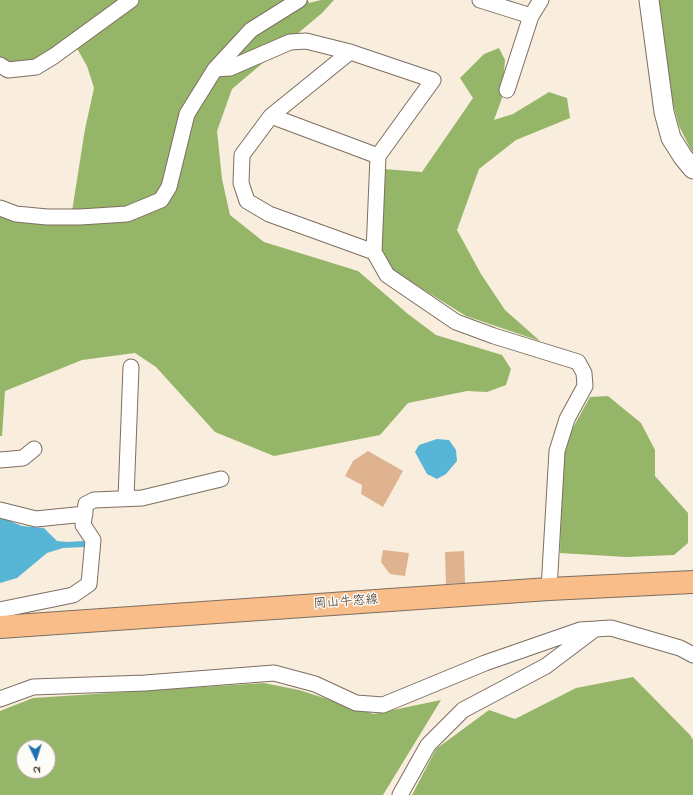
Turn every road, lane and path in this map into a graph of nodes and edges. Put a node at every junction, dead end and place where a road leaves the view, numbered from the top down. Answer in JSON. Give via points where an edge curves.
{"nodes":[{"id":1,"x":131,"y":0,"type":"edge"},
{"id":2,"x":299,"y":0,"type":"edge"},
{"id":3,"x":480,"y":0,"type":"edge"},
{"id":4,"x":541,"y":0,"type":"edge"},
{"id":5,"x":649,"y":0,"type":"edge"},
{"id":6,"x":531,"y":16,"type":"junction"},
{"id":7,"x":350,"y":52,"type":"junction"},
{"id":8,"x":0,"y":65,"type":"edge"},
{"id":9,"x":215,"y":69,"type":"junction"},
{"id":10,"x":507,"y":90,"type":"dead end"},
{"id":11,"x":271,"y":116,"type":"junction"},
{"id":12,"x":378,"y":156,"type":"junction"},
{"id":13,"x":693,"y":169,"type":"edge"},
{"id":14,"x":0,"y":208,"type":"edge"},
{"id":15,"x":374,"y":252,"type":"junction"},
{"id":16,"x":131,"y":367,"type":"dead end"},
{"id":17,"x":34,"y":449,"type":"dead end"},
{"id":18,"x":0,"y":460,"type":"edge"},
{"id":19,"x":221,"y":479,"type":"dead end"},
{"id":20,"x":126,"y":498,"type":"junction"},
{"id":21,"x":0,"y":510,"type":"edge"},
{"id":22,"x":84,"y":514,"type":"junction"},
{"id":23,"x":693,"y":582,"type":"edge"},
{"id":24,"x":550,"y":589,"type":"junction"},
{"id":25,"x":0,"y":610,"type":"edge"},
{"id":26,"x":0,"y":627,"type":"edge"},
{"id":27,"x":596,"y":629,"type":"junction"},
{"id":28,"x":693,"y":654,"type":"edge"},
{"id":29,"x":0,"y":699,"type":"edge"},
{"id":30,"x":400,"y":795,"type":"edge"}],
"edges":[{"from":1,"to":8,"type":"street","via":[[36,67],[8,70]]},
{"from":2,"to":9,"type":"street","via":[[251,30]]},
{"from":3,"to":6,"type":"street"},
{"from":4,"to":6,"type":"street"},
{"from":5,"to":13,"type":"street","via":[[664,112],[671,138]]},
{"from":6,"to":10,"type":"street"},
{"from":7,"to":9,"type":"street","via":[[306,41],[290,42],[230,68]]},
{"from":7,"to":11,"type":"street"},
{"from":7,"to":12,"type":"street","via":[[433,80]]},
{"from":9,"to":14,"type":"street","via":[[188,114],[169,187],[162,200],[128,214],[80,218],[16,214]]},
{"from":11,"to":12,"type":"street"},
{"from":11,"to":15,"type":"street","via":[[242,155],[241,183],[247,201],[269,214]]},
{"from":12,"to":15,"type":"street"},
{"from":15,"to":24,"type":"street","via":[[387,275],[456,322],[578,362],[584,373],[584,386],[567,419],[557,451]]},
{"from":16,"to":20,"type":"street"},
{"from":17,"to":18,"type":"street","via":[[23,458]]},
{"from":19,"to":20,"type":"street","via":[[142,498]]},
{"from":20,"to":22,"type":"street","via":[[94,500],[86,504]]},
{"from":21,"to":22,"type":"street","via":[[36,519]]},
{"from":22,"to":25,"type":"street","via":[[83,525],[92,540],[89,584],[73,595]]},
{"from":23,"to":24,"type":"main road","name":"岡山牛窓線"},
{"from":24,"to":26,"type":"main road","name":"岡山牛窓線"},
{"from":27,"to":28,"type":"street","via":[[610,628]]},
{"from":27,"to":29,"type":"street","via":[[580,630],[485,663],[383,705],[356,703],[315,684],[274,673],[145,683],[33,687]]},
{"from":27,"to":30,"type":"street","via":[[546,666],[463,710],[428,745]]}]}
